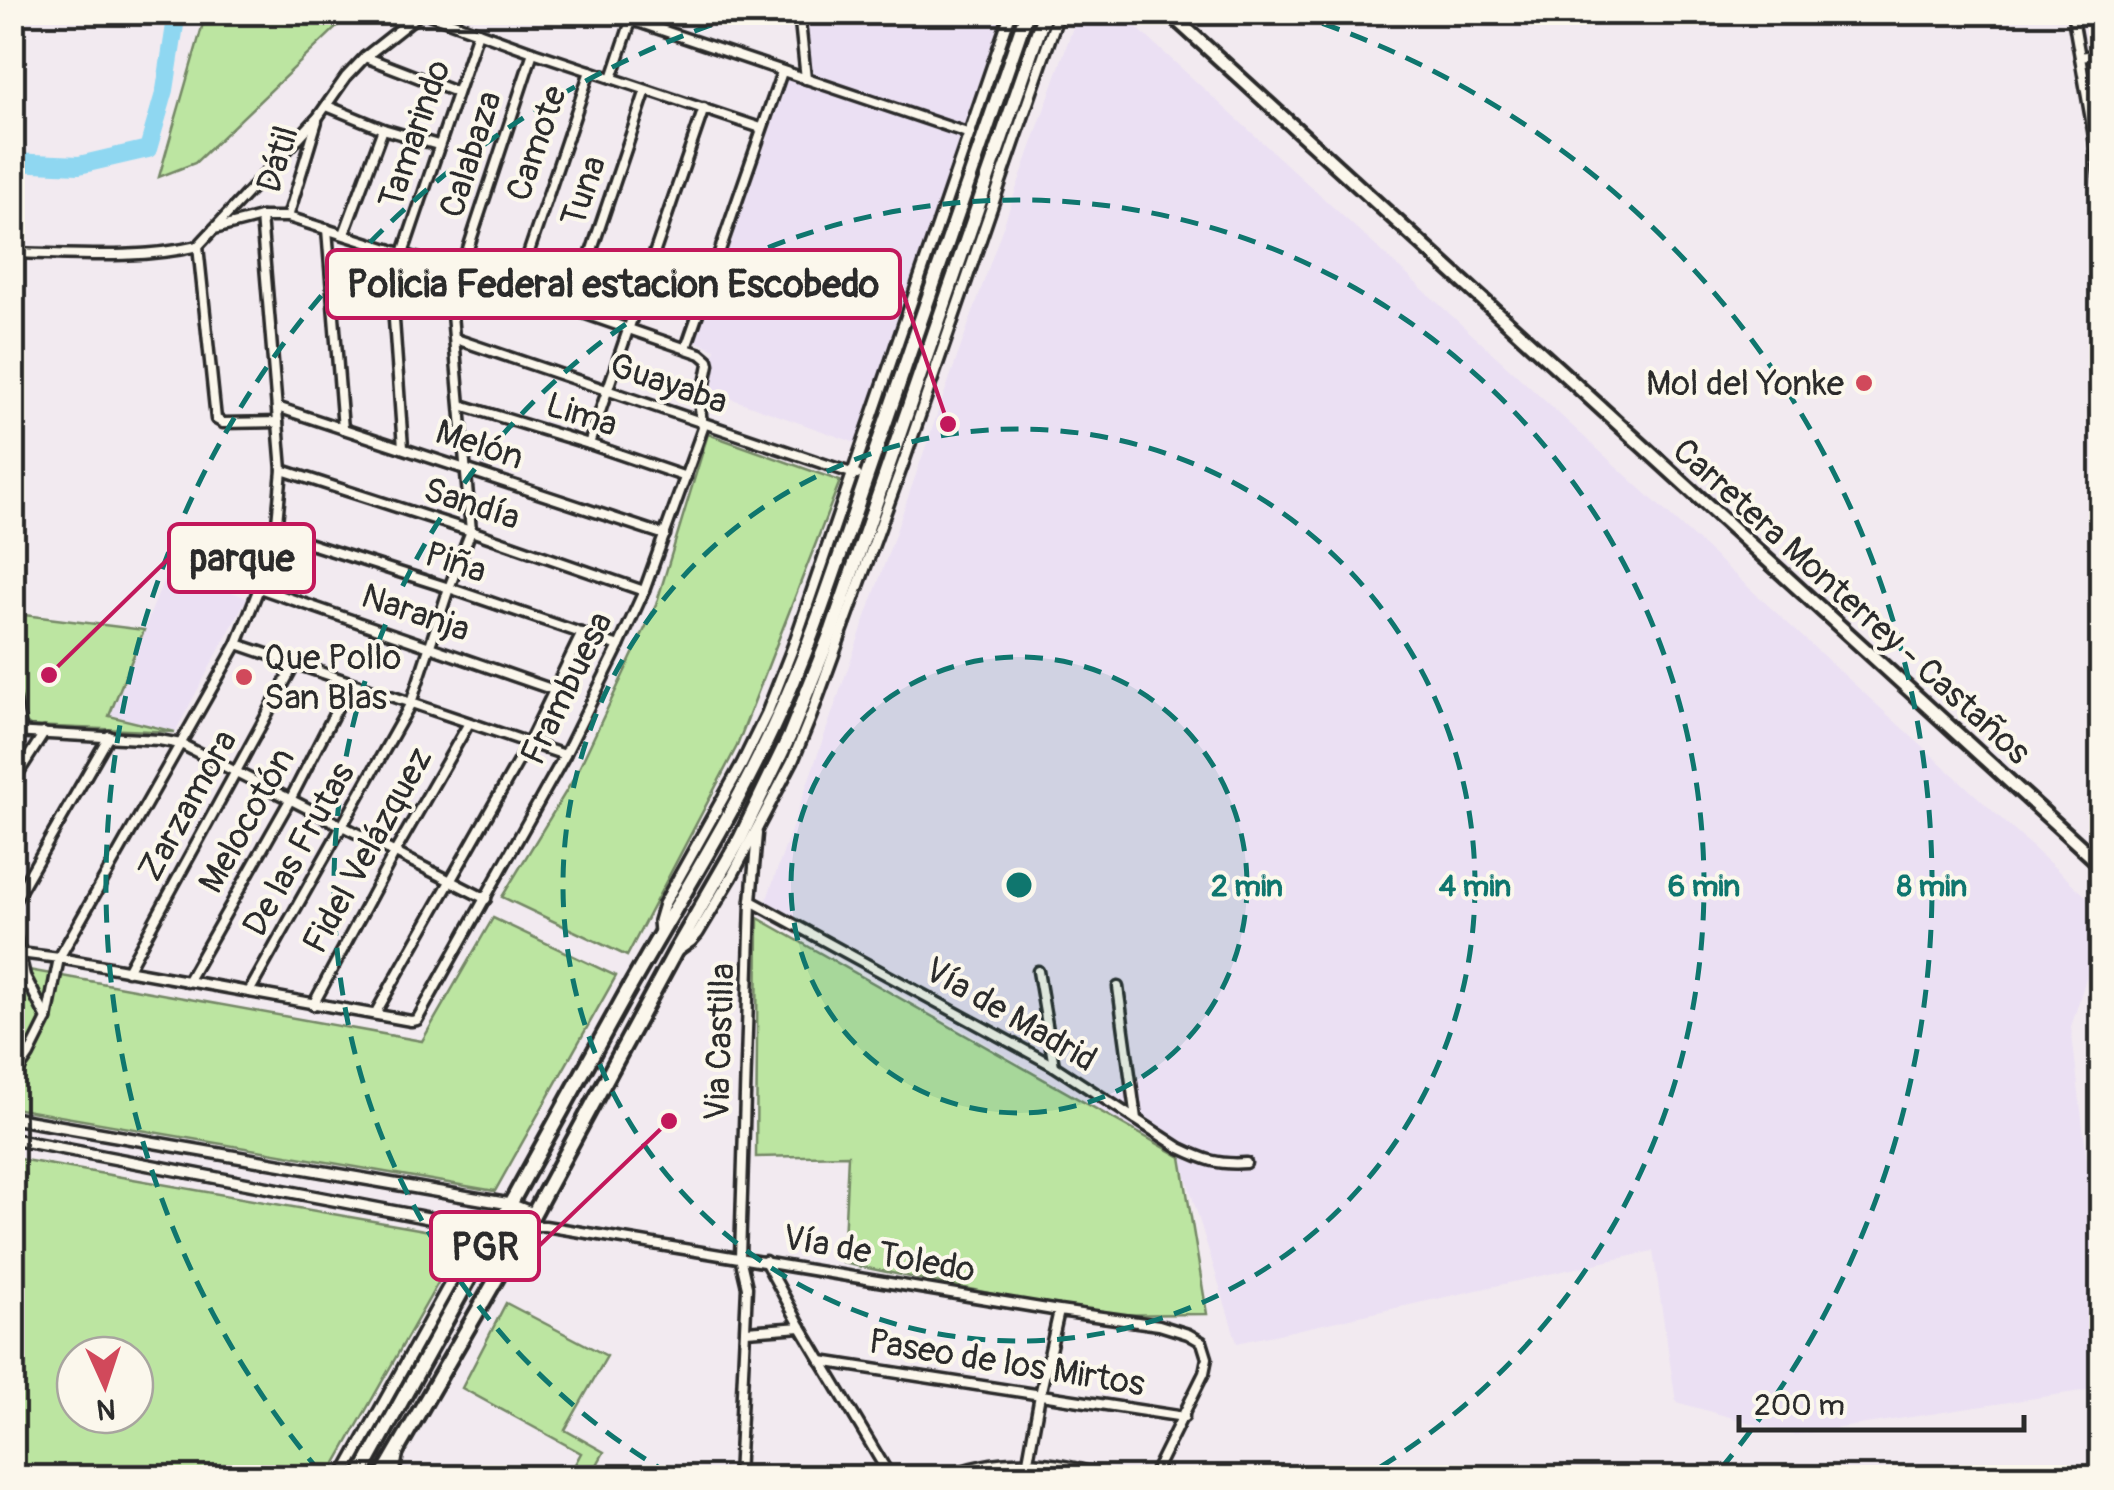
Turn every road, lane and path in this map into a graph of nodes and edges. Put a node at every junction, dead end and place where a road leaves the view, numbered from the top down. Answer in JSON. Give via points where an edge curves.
{"nodes":[{"id":1,"x":422,"y":12,"type":"edge"},
{"id":2,"x":608,"y":12,"type":"edge"},
{"id":3,"x":799,"y":12,"type":"edge"},
{"id":4,"x":1011,"y":12,"type":"edge"},
{"id":5,"x":1027,"y":12,"type":"edge"},
{"id":6,"x":1044,"y":12,"type":"edge"},
{"id":7,"x":1059,"y":12,"type":"edge"},
{"id":8,"x":1168,"y":12,"type":"edge"},
{"id":9,"x":2072,"y":12,"type":"edge"},
{"id":10,"x":631,"y":20,"type":"junction"},
{"id":11,"x":478,"y":32,"type":"junction"},
{"id":12,"x":533,"y":52,"type":"junction"},
{"id":13,"x":2102,"y":54,"type":"edge"},
{"id":14,"x":2080,"y":56,"type":"junction"},
{"id":15,"x":365,"y":57,"type":"junction"},
{"id":16,"x":590,"y":71,"type":"junction"},
{"id":17,"x":782,"y":72,"type":"junction"},
{"id":18,"x":612,"y":78,"type":"junction"},
{"id":19,"x":806,"y":79,"type":"junction"},
{"id":20,"x":646,"y":90,"type":"junction"},
{"id":21,"x":456,"y":92,"type":"junction"},
{"id":22,"x":327,"y":106,"type":"junction"},
{"id":23,"x":704,"y":108,"type":"junction"},
{"id":24,"x":318,"y":117,"type":"junction"},
{"id":25,"x":761,"y":128,"type":"junction"},
{"id":26,"x":384,"y":129,"type":"junction"},
{"id":27,"x":2097,"y":130,"type":"edge"},
{"id":28,"x":970,"y":134,"type":"junction"},
{"id":29,"x":438,"y":146,"type":"junction"},
{"id":30,"x":2102,"y":196,"type":"edge"},
{"id":31,"x":260,"y":216,"type":"junction"},
{"id":32,"x":288,"y":216,"type":"junction"},
{"id":33,"x":214,"y":228,"type":"junction"},
{"id":34,"x":327,"y":229,"type":"junction"},
{"id":35,"x":344,"y":234,"type":"junction"},
{"id":36,"x":198,"y":246,"type":"junction"},
{"id":37,"x":389,"y":249,"type":"junction"},
{"id":38,"x":12,"y":253,"type":"edge"},
{"id":39,"x":403,"y":253,"type":"junction"},
{"id":40,"x":448,"y":269,"type":"junction"},
{"id":41,"x":460,"y":272,"type":"junction"},
{"id":42,"x":516,"y":290,"type":"junction"},
{"id":43,"x":572,"y":309,"type":"junction"},
{"id":44,"x":627,"y":328,"type":"junction"},
{"id":45,"x":456,"y":339,"type":"junction"},
{"id":46,"x":686,"y":348,"type":"junction"},
{"id":47,"x":607,"y":391,"type":"junction"},
{"id":48,"x":461,"y":405,"type":"junction"},
{"id":49,"x":277,"y":407,"type":"junction"},
{"id":50,"x":278,"y":422,"type":"junction"},
{"id":51,"x":704,"y":423,"type":"junction"},
{"id":52,"x":343,"y":428,"type":"junction"},
{"id":53,"x":589,"y":444,"type":"junction"},
{"id":54,"x":403,"y":448,"type":"junction"},
{"id":55,"x":467,"y":469,"type":"junction"},
{"id":56,"x":282,"y":470,"type":"junction"},
{"id":57,"x":860,"y":476,"type":"junction"},
{"id":58,"x":686,"y":477,"type":"junction"},
{"id":59,"x":471,"y":531,"type":"junction"},
{"id":60,"x":276,"y":533,"type":"junction"},
{"id":61,"x":665,"y":535,"type":"junction"},
{"id":62,"x":259,"y":588,"type":"junction"},
{"id":63,"x":449,"y":588,"type":"junction"},
{"id":64,"x":644,"y":591,"type":"junction"},
{"id":65,"x":582,"y":634,"type":"junction"},
{"id":66,"x":237,"y":644,"type":"junction"},
{"id":67,"x":430,"y":646,"type":"junction"},
{"id":68,"x":618,"y":646,"type":"junction"},
{"id":69,"x":294,"y":665,"type":"junction"},
{"id":70,"x":350,"y":683,"type":"junction"},
{"id":71,"x":12,"y":686,"type":"edge"},
{"id":72,"x":554,"y":690,"type":"junction"},
{"id":73,"x":411,"y":703,"type":"junction"},
{"id":74,"x":469,"y":723,"type":"junction"},
{"id":75,"x":17,"y":732,"type":"edge"},
{"id":76,"x":44,"y":734,"type":"junction"},
{"id":77,"x":109,"y":736,"type":"junction"},
{"id":78,"x":529,"y":742,"type":"junction"},
{"id":79,"x":181,"y":744,"type":"junction"},
{"id":80,"x":565,"y":756,"type":"junction"},
{"id":81,"x":236,"y":772,"type":"junction"},
{"id":82,"x":12,"y":784,"type":"edge"},
{"id":83,"x":290,"y":800,"type":"junction"},
{"id":84,"x":343,"y":825,"type":"junction"},
{"id":85,"x":757,"y":829,"type":"junction"},
{"id":86,"x":395,"y":852,"type":"junction"},
{"id":87,"x":2102,"y":866,"type":"edge"},
{"id":88,"x":450,"y":881,"type":"junction"},
{"id":89,"x":486,"y":899,"type":"junction"},
{"id":90,"x":750,"y":901,"type":"junction"},
{"id":91,"x":12,"y":905,"type":"edge"},
{"id":92,"x":12,"y":921,"type":"edge"},
{"id":93,"x":15,"y":952,"type":"edge"},
{"id":94,"x":675,"y":952,"type":"junction"},
{"id":95,"x":59,"y":958,"type":"junction"},
{"id":96,"x":127,"y":971,"type":"junction"},
{"id":97,"x":1038,"y":971,"type":"dead end"},
{"id":98,"x":187,"y":982,"type":"junction"},
{"id":99,"x":1118,"y":988,"type":"dead end"},
{"id":100,"x":249,"y":992,"type":"junction"},
{"id":101,"x":314,"y":1004,"type":"junction"},
{"id":102,"x":375,"y":1014,"type":"junction"},
{"id":103,"x":47,"y":1019,"type":"junction"},
{"id":104,"x":1054,"y":1066,"type":"junction"},
{"id":105,"x":12,"y":1080,"type":"edge"},
{"id":106,"x":12,"y":1118,"type":"edge"},
{"id":107,"x":1136,"y":1120,"type":"junction"},
{"id":108,"x":12,"y":1138,"type":"edge"},
{"id":109,"x":1246,"y":1163,"type":"dead end"},
{"id":110,"x":510,"y":1204,"type":"junction"},
{"id":111,"x":530,"y":1219,"type":"junction"},
{"id":112,"x":496,"y":1230,"type":"junction"},
{"id":113,"x":740,"y":1256,"type":"junction"},
{"id":114,"x":482,"y":1259,"type":"junction"},
{"id":115,"x":765,"y":1261,"type":"junction"},
{"id":116,"x":1058,"y":1311,"type":"junction"},
{"id":117,"x":801,"y":1327,"type":"junction"},
{"id":118,"x":746,"y":1331,"type":"junction"},
{"id":119,"x":821,"y":1361,"type":"junction"},
{"id":120,"x":1040,"y":1395,"type":"junction"},
{"id":121,"x":1184,"y":1417,"type":"junction"},
{"id":122,"x":398,"y":1447,"type":"junction"},
{"id":123,"x":1028,"y":1461,"type":"junction"},
{"id":124,"x":342,"y":1478,"type":"edge"},
{"id":125,"x":359,"y":1478,"type":"edge"},
{"id":126,"x":381,"y":1478,"type":"edge"},
{"id":127,"x":393,"y":1478,"type":"edge"},
{"id":128,"x":738,"y":1478,"type":"edge"},
{"id":129,"x":890,"y":1478,"type":"edge"},
{"id":130,"x":943,"y":1478,"type":"edge"},
{"id":131,"x":1108,"y":1478,"type":"edge"},
{"id":132,"x":1152,"y":1478,"type":"edge"}],
"edges":[{"from":1,"to":11,"type":"street"},
{"from":1,"to":15,"type":"street"},
{"from":2,"to":10,"type":"street"},
{"from":3,"to":19,"type":"street"},
{"from":4,"to":28,"type":"street"},
{"from":5,"to":57,"type":"highway"},
{"from":6,"to":94,"type":"highway","via":[[832,630],[740,838]]},
{"from":7,"to":85,"type":"street","via":[[843,634]]},
{"from":8,"to":87,"type":"main road","name":"Carretera Monterrey - Castaños"},
{"from":9,"to":14,"type":"street"},
{"from":10,"to":17,"type":"street"},
{"from":10,"to":18,"type":"street"},
{"from":11,"to":12,"type":"street"},
{"from":11,"to":21,"type":"street","name":"Tamarindo"},
{"from":12,"to":16,"type":"street"},
{"from":12,"to":41,"type":"street","name":"Calabaza"},
{"from":13,"to":14,"type":"street"},
{"from":14,"to":27,"type":"street"},
{"from":15,"to":21,"type":"street"},
{"from":15,"to":22,"type":"street"},
{"from":16,"to":18,"type":"street"},
{"from":16,"to":42,"type":"street","name":"Camote"},
{"from":17,"to":19,"type":"street"},
{"from":17,"to":25,"type":"street"},
{"from":18,"to":20,"type":"street"},
{"from":19,"to":28,"type":"street"},
{"from":20,"to":23,"type":"street"},
{"from":20,"to":43,"type":"street","name":"Tuna"},
{"from":21,"to":29,"type":"street","name":"Tamarindo"},
{"from":22,"to":24,"type":"street"},
{"from":22,"to":26,"type":"street"},
{"from":23,"to":25,"type":"street"},
{"from":23,"to":44,"type":"street"},
{"from":24,"to":32,"type":"street","name":"Dátil"},
{"from":24,"to":33,"type":"street"},
{"from":25,"to":46,"type":"street"},
{"from":26,"to":29,"type":"street"},
{"from":26,"to":35,"type":"street"},
{"from":27,"to":30,"type":"street"},
{"from":28,"to":57,"type":"street"},
{"from":29,"to":39,"type":"street","name":"Tamarindo"},
{"from":31,"to":32,"type":"street"},
{"from":31,"to":33,"type":"street"},
{"from":31,"to":49,"type":"street"},
{"from":32,"to":34,"type":"street"},
{"from":33,"to":36,"type":"street"},
{"from":34,"to":35,"type":"street"},
{"from":34,"to":52,"type":"street"},
{"from":35,"to":37,"type":"street"},
{"from":36,"to":38,"type":"street","via":[[100,256]]},
{"from":36,"to":50,"type":"street","via":[[216,419]]},
{"from":37,"to":39,"type":"street"},
{"from":37,"to":54,"type":"street"},
{"from":39,"to":40,"type":"street"},
{"from":40,"to":41,"type":"street"},
{"from":40,"to":45,"type":"street","name":"De las Frutas"},
{"from":41,"to":42,"type":"street"},
{"from":42,"to":43,"type":"street"},
{"from":43,"to":44,"type":"street"},
{"from":44,"to":46,"type":"street"},
{"from":44,"to":47,"type":"street"},
{"from":45,"to":47,"type":"street","name":"Guayaba"},
{"from":45,"to":48,"type":"street","name":"De las Frutas"},
{"from":46,"to":51,"type":"street","name":"Frambuesa","via":[[708,360]]},
{"from":47,"to":51,"type":"street","name":"Guayaba"},
{"from":47,"to":53,"type":"street"},
{"from":48,"to":53,"type":"street","name":"Lima"},
{"from":48,"to":55,"type":"street","name":"De las Frutas"},
{"from":49,"to":50,"type":"street"},
{"from":49,"to":52,"type":"street","name":"Melón"},
{"from":50,"to":56,"type":"street"},
{"from":51,"to":57,"type":"street","name":"Guayaba"},
{"from":51,"to":58,"type":"street","name":"Frambuesa"},
{"from":52,"to":54,"type":"street","name":"Melón"},
{"from":53,"to":58,"type":"street","name":"Lima"},
{"from":54,"to":55,"type":"street","name":"Melón"},
{"from":55,"to":59,"type":"street","name":"De las Frutas"},
{"from":55,"to":61,"type":"street","name":"Melón"},
{"from":56,"to":59,"type":"street","name":"Sandía"},
{"from":56,"to":60,"type":"street"},
{"from":57,"to":110,"type":"highway","via":[[797,675],[772,731]]},
{"from":58,"to":61,"type":"street","name":"Frambuesa"},
{"from":59,"to":63,"type":"street","name":"De las Frutas"},
{"from":59,"to":64,"type":"street","name":"Sandía"},
{"from":60,"to":62,"type":"street"},
{"from":60,"to":63,"type":"street","name":"Piña"},
{"from":61,"to":64,"type":"street","name":"Frambuesa"},
{"from":62,"to":66,"type":"street"},
{"from":62,"to":67,"type":"street","name":"Naranja"},
{"from":63,"to":65,"type":"street","name":"Piña"},
{"from":63,"to":67,"type":"street","name":"De las Frutas"},
{"from":64,"to":68,"type":"street","name":"Frambuesa"},
{"from":65,"to":68,"type":"street","name":"Piña"},
{"from":65,"to":72,"type":"street"},
{"from":66,"to":69,"type":"street"},
{"from":66,"to":79,"type":"street"},
{"from":67,"to":72,"type":"street","name":"Naranja"},
{"from":67,"to":73,"type":"street","name":"De las Frutas"},
{"from":68,"to":80,"type":"street","name":"Frambuesa"},
{"from":69,"to":70,"type":"street"},
{"from":69,"to":81,"type":"street","name":"Zarzamora"},
{"from":70,"to":73,"type":"street"},
{"from":70,"to":83,"type":"street","name":"Melocotón"},
{"from":71,"to":75,"type":"street"},
{"from":72,"to":78,"type":"street"},
{"from":73,"to":74,"type":"street"},
{"from":73,"to":84,"type":"street","name":"De las Frutas"},
{"from":74,"to":78,"type":"street"},
{"from":74,"to":86,"type":"street","name":"Fidel Velázquez"},
{"from":75,"to":76,"type":"street"},
{"from":76,"to":77,"type":"street"},
{"from":76,"to":82,"type":"street"},
{"from":77,"to":79,"type":"street"},
{"from":77,"to":91,"type":"street"},
{"from":78,"to":80,"type":"street"},
{"from":78,"to":88,"type":"street"},
{"from":79,"to":81,"type":"street"},
{"from":79,"to":95,"type":"street"},
{"from":80,"to":89,"type":"street","name":"Frambuesa"},
{"from":81,"to":83,"type":"street"},
{"from":81,"to":96,"type":"street","name":"Zarzamora"},
{"from":83,"to":84,"type":"street"},
{"from":83,"to":98,"type":"street","name":"Melocotón"},
{"from":84,"to":86,"type":"street"},
{"from":84,"to":100,"type":"street","name":"De las Frutas"},
{"from":85,"to":90,"type":"street","name":"Via Castilla"},
{"from":85,"to":94,"type":"street","via":[[698,933]]},
{"from":86,"to":88,"type":"street"},
{"from":86,"to":101,"type":"street","name":"Fidel Velázquez"},
{"from":88,"to":89,"type":"street"},
{"from":88,"to":102,"type":"street"},
{"from":89,"to":102,"type":"street","name":"Frambuesa","via":[[416,1021]]},
{"from":90,"to":104,"type":"street","name":"Vía de Madrid"},
{"from":90,"to":113,"type":"street","name":"Via Castilla"},
{"from":92,"to":93,"type":"street"},
{"from":93,"to":95,"type":"street"},
{"from":93,"to":103,"type":"street"},
{"from":94,"to":111,"type":"highway"},
{"from":95,"to":96,"type":"street"},
{"from":95,"to":103,"type":"street"},
{"from":96,"to":98,"type":"street"},
{"from":97,"to":104,"type":"street"},
{"from":98,"to":100,"type":"street"},
{"from":99,"to":107,"type":"street"},
{"from":100,"to":101,"type":"street"},
{"from":101,"to":102,"type":"street"},
{"from":103,"to":105,"type":"street"},
{"from":104,"to":107,"type":"street","name":"Vía de Madrid"},
{"from":106,"to":110,"type":"street"},
{"from":107,"to":109,"type":"street","name":"Vía de Madrid","via":[[1200,1158]]},
{"from":108,"to":112,"type":"street"},
{"from":110,"to":111,"type":"street"},
{"from":110,"to":112,"type":"highway"},
{"from":111,"to":112,"type":"street"},
{"from":111,"to":113,"type":"street","name":"Vía de Toledo"},
{"from":111,"to":122,"type":"highway"},
{"from":112,"to":114,"type":"highway"},
{"from":113,"to":115,"type":"street","name":"Vía de Toledo"},
{"from":113,"to":118,"type":"street","name":"Via Castilla","via":[[748,1288]]},
{"from":114,"to":124,"type":"street","via":[[456,1273]]},
{"from":114,"to":125,"type":"highway"},
{"from":115,"to":116,"type":"street","name":"Vía de Toledo"},
{"from":115,"to":117,"type":"street"},
{"from":116,"to":120,"type":"street"},
{"from":116,"to":121,"type":"street","name":"Vía de Toledo","via":[[1159,1325],[1202,1342],[1204,1374]]},
{"from":117,"to":118,"type":"street"},
{"from":117,"to":119,"type":"street"},
{"from":118,"to":128,"type":"street","name":"Via Castilla"},
{"from":119,"to":120,"type":"street","name":"Paseo de los Mirtos"},
{"from":119,"to":129,"type":"street"},
{"from":120,"to":121,"type":"street","name":"Paseo de los Mirtos"},
{"from":120,"to":123,"type":"street"},
{"from":121,"to":132,"type":"street"},
{"from":122,"to":126,"type":"highway"},
{"from":122,"to":127,"type":"street"},
{"from":123,"to":130,"type":"street"},
{"from":123,"to":131,"type":"street"}]}
